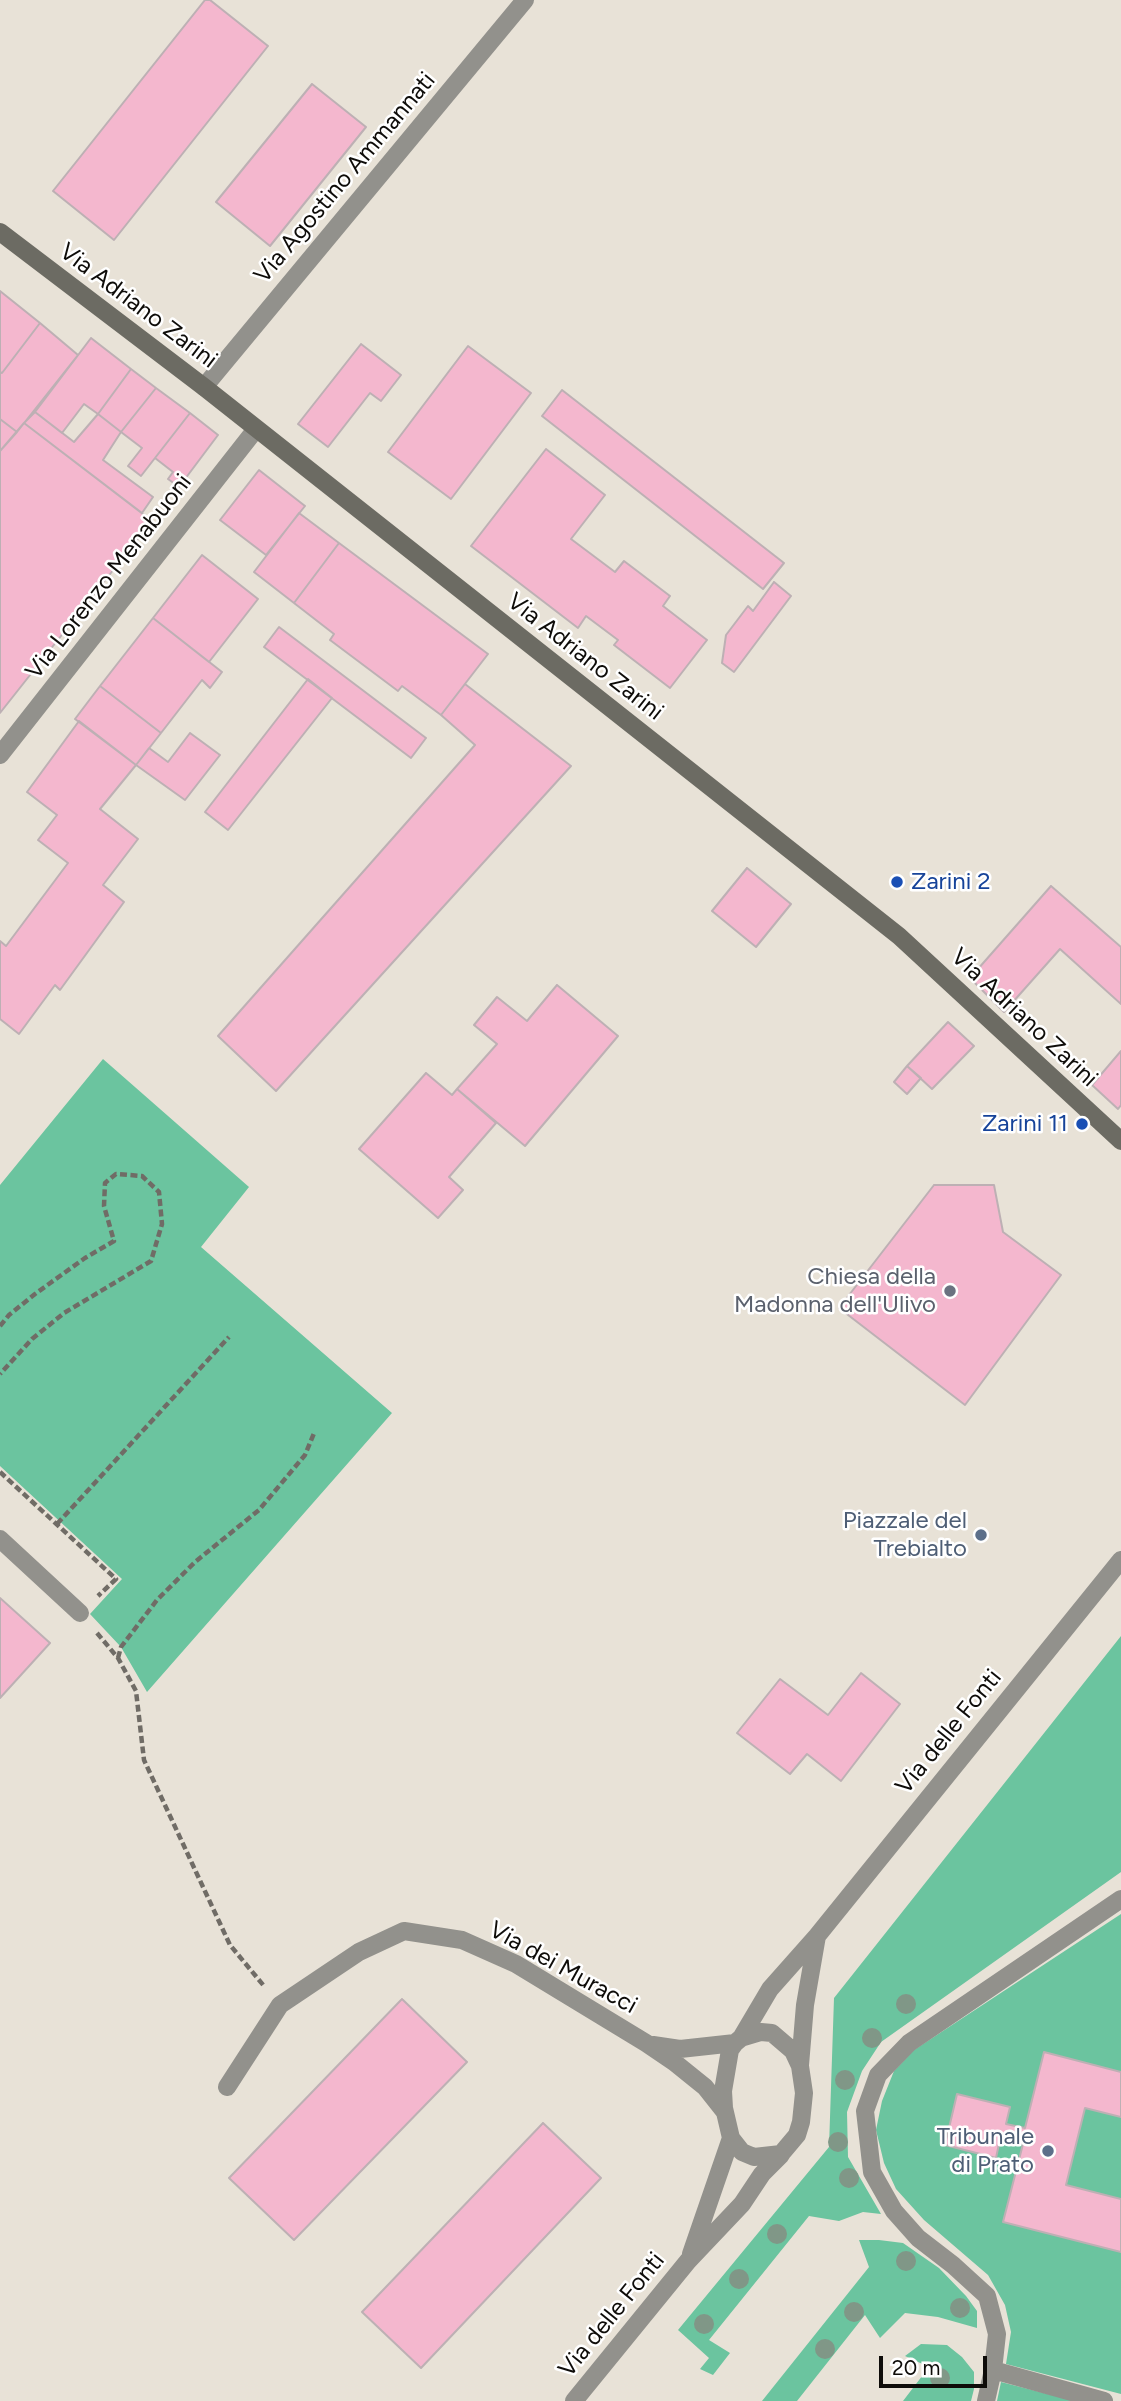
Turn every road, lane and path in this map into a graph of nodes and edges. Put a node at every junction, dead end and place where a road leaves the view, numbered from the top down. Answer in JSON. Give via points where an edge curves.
{"nodes":[{"id":1,"x":525,"y":0,"type":"edge"},
{"id":2,"x":0,"y":232,"type":"edge"},
{"id":3,"x":204,"y":387,"type":"junction"},
{"id":4,"x":257,"y":429,"type":"junction"},
{"id":5,"x":0,"y":755,"type":"edge"},
{"id":6,"x":1121,"y":1141,"type":"edge"},
{"id":7,"x":0,"y":1326,"type":"edge"},
{"id":8,"x":229,"y":1337,"type":"dead end"},
{"id":9,"x":0,"y":1374,"type":"edge"},
{"id":10,"x":315,"y":1431,"type":"dead end"},
{"id":11,"x":0,"y":1472,"type":"edge"},
{"id":12,"x":57,"y":1524,"type":"junction"},
{"id":13,"x":0,"y":1539,"type":"edge"},
{"id":14,"x":1121,"y":1560,"type":"edge"},
{"id":15,"x":80,"y":1613,"type":"junction"},
{"id":16,"x":118,"y":1658,"type":"junction"},
{"id":17,"x":1121,"y":1899,"type":"edge"},
{"id":18,"x":817,"y":1937,"type":"junction"},
{"id":19,"x":280,"y":2006,"type":"junction"},
{"id":20,"x":738,"y":2040,"type":"junction"},
{"id":21,"x":646,"y":2043,"type":"junction"},
{"id":22,"x":800,"y":2066,"type":"junction"},
{"id":23,"x":227,"y":2087,"type":"dead end"},
{"id":24,"x":724,"y":2111,"type":"junction"},
{"id":25,"x":731,"y":2138,"type":"junction"},
{"id":26,"x":781,"y":2154,"type":"junction"},
{"id":27,"x":688,"y":2260,"type":"junction"},
{"id":28,"x":993,"y":2370,"type":"junction"},
{"id":29,"x":574,"y":2401,"type":"edge"},
{"id":30,"x":986,"y":2401,"type":"edge"},
{"id":31,"x":1104,"y":2401,"type":"edge"}],
"edges":[{"from":1,"to":3,"type":"street","name":"Via Agostino Ammannati"},
{"from":2,"to":3,"type":"street","name":"Via Adriano Zarini"},
{"from":3,"to":4,"type":"street","name":"Via Adriano Zarini"},
{"from":4,"to":5,"type":"street","name":"Via Lorenzo Menabuoni"},
{"from":4,"to":6,"type":"street","name":"Via Adriano Zarini","via":[[899,936]]},
{"from":7,"to":9,"type":"path","via":[[45,1287],[114,1241],[104,1206],[105,1183],[116,1174],[142,1176],[159,1192],[162,1224],[151,1261],[64,1313]]},
{"from":8,"to":12,"type":"path"},
{"from":10,"to":16,"type":"path","via":[[305,1455],[259,1510],[157,1600],[121,1647]]},
{"from":11,"to":12,"type":"path"},
{"from":12,"to":15,"type":"path","via":[[116,1579]]},
{"from":13,"to":15,"type":"street"},
{"from":14,"to":18,"type":"street","name":"Via delle Fonti"},
{"from":15,"to":16,"type":"path"},
{"from":16,"to":19,"type":"path","via":[[136,1691],[144,1760],[230,1945]]},
{"from":17,"to":28,"type":"street","via":[[909,2043],[878,2075],[865,2111],[872,2172],[894,2211],[918,2238],[987,2296],[997,2334]]},
{"from":18,"to":20,"type":"street","name":"Via delle Fonti","via":[[770,1989]]},
{"from":18,"to":22,"type":"street","name":"Via delle Fonti"},
{"from":19,"to":21,"type":"street","name":"Via dei Muracci","via":[[359,1952],[404,1931],[462,1940],[516,1964]]},
{"from":19,"to":23,"type":"street","name":"Via dei Muracci"},
{"from":20,"to":21,"type":"street","name":"Via dei Muracci","via":[[680,2049]]},
{"from":20,"to":22,"type":"street","via":[[753,2033],[772,2033],[793,2050]]},
{"from":20,"to":24,"type":"street","name":"Via delle Fonti","via":[[730,2050],[725,2075]]},
{"from":21,"to":24,"type":"street","name":"Via dei Muracci","via":[[705,2087]]},
{"from":22,"to":26,"type":"street","name":"Via delle Fonti","via":[[804,2093],[801,2122]]},
{"from":24,"to":25,"type":"street","name":"Via delle Fonti"},
{"from":25,"to":26,"type":"street","via":[[742,2152],[754,2157]]},
{"from":25,"to":27,"type":"street","name":"Via delle Fonti"},
{"from":26,"to":27,"type":"street","name":"Via delle Fonti","via":[[742,2204]]},
{"from":27,"to":29,"type":"street","name":"Via delle Fonti"},
{"from":28,"to":30,"type":"street"},
{"from":28,"to":31,"type":"street"}]}
